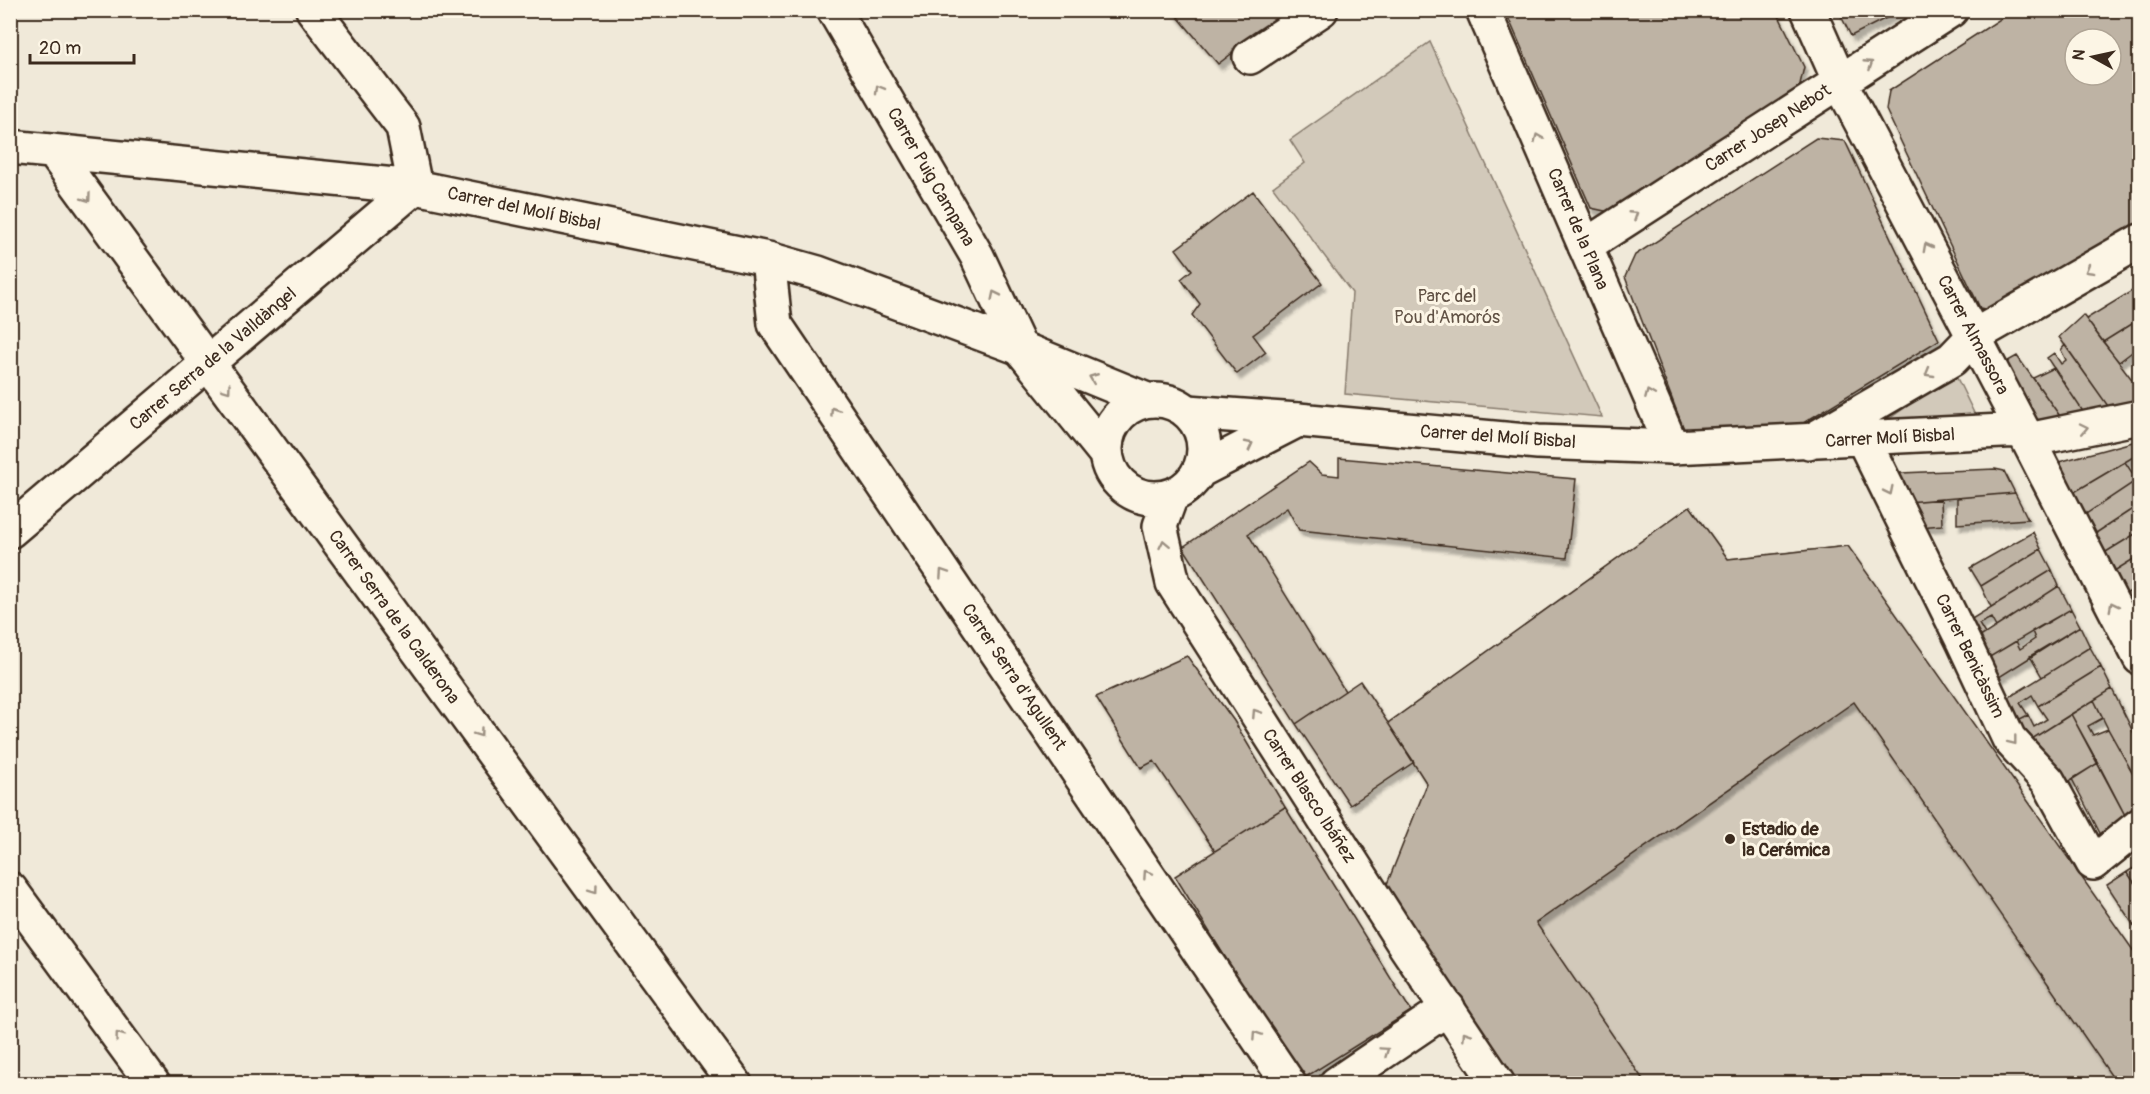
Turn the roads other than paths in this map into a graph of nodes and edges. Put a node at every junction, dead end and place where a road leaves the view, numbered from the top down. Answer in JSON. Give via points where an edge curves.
{"nodes":[{"id":1,"x":313,"y":10,"type":"edge"},
{"id":2,"x":834,"y":10,"type":"edge"},
{"id":3,"x":1321,"y":10,"type":"edge"},
{"id":4,"x":1484,"y":10,"type":"edge"},
{"id":5,"x":1808,"y":10,"type":"edge"},
{"id":6,"x":1952,"y":10,"type":"edge"},
{"id":7,"x":1250,"y":57,"type":"dead end"},
{"id":8,"x":1840,"y":82,"type":"junction"},
{"id":9,"x":10,"y":147,"type":"edge"},
{"id":10,"x":53,"y":151,"type":"junction"},
{"id":11,"x":415,"y":187,"type":"junction"},
{"id":12,"x":2139,"y":241,"type":"edge"},
{"id":13,"x":1585,"y":246,"type":"junction"},
{"id":14,"x":768,"y":259,"type":"junction"},
{"id":15,"x":1974,"y":336,"type":"junction"},
{"id":16,"x":1020,"y":348,"type":"junction"},
{"id":17,"x":208,"y":363,"type":"junction"},
{"id":18,"x":1147,"y":400,"type":"junction"},
{"id":19,"x":1188,"y":412,"type":"junction"},
{"id":20,"x":2139,"y":417,"type":"edge"},
{"id":21,"x":1298,"y":420,"type":"junction"},
{"id":22,"x":2026,"y":435,"type":"junction"},
{"id":23,"x":1863,"y":439,"type":"junction"},
{"id":24,"x":1809,"y":442,"type":"junction"},
{"id":25,"x":1672,"y":447,"type":"junction"},
{"id":26,"x":1106,"y":454,"type":"junction"},
{"id":27,"x":1199,"y":471,"type":"junction"},
{"id":28,"x":1171,"y":496,"type":"junction"},
{"id":29,"x":10,"y":531,"type":"edge"},
{"id":30,"x":2139,"y":658,"type":"edge"},
{"id":31,"x":2139,"y":825,"type":"edge"},
{"id":32,"x":10,"y":889,"type":"edge"},
{"id":33,"x":1448,"y":1008,"type":"junction"},
{"id":34,"x":153,"y":1083,"type":"edge"},
{"id":35,"x":735,"y":1083,"type":"edge"},
{"id":36,"x":1289,"y":1083,"type":"edge"},
{"id":37,"x":1336,"y":1083,"type":"edge"},
{"id":38,"x":1498,"y":1083,"type":"edge"}],
"edges":[{"from":1,"to":11,"type":"street","via":[[403,127]]},
{"from":16,"to":2,"type":"street","name":"Carrer Puig Campana","one_way":true,"via":[[976,256]]},
{"from":3,"to":7,"type":"street"},
{"from":13,"to":4,"type":"street","name":"Carrer de la Plana","one_way":true},
{"from":5,"to":8,"type":"street","name":"Carrer Almassora"},
{"from":8,"to":6,"type":"street","name":"Carrer Josep Nebot","one_way":true},
{"from":13,"to":8,"type":"street","name":"Carrer Josep Nebot","one_way":true},
{"from":15,"to":8,"type":"street","name":"Carrer Almassora","one_way":true},
{"from":9,"to":10,"type":"street","name":"Carrer del Molí Bisbal"},
{"from":10,"to":11,"type":"street","name":"Carrer del Molí Bisbal"},
{"from":10,"to":17,"type":"street","name":"Carrer Serra de la Calderona","one_way":true},
{"from":11,"to":14,"type":"street","name":"Carrer del Molí Bisbal"},
{"from":11,"to":17,"type":"street","name":"Carrer Serra de la Valldàngel"},
{"from":12,"to":15,"type":"street","name":"Carrer Molí Bisbal","one_way":true},
{"from":25,"to":13,"type":"street","name":"Carrer de la Plana","one_way":true},
{"from":14,"to":16,"type":"street","name":"Carrer del Molí Bisbal","via":[[818,273]]},
{"from":36,"to":14,"type":"street","name":"Carrer Serra d'Agullent","one_way":true,"via":[[775,324]]},
{"from":15,"to":22,"type":"street","name":"Carrer Almassora"},
{"from":15,"to":24,"type":"street","name":"Carrer Molí Bisbal","one_way":true,"via":[[1952,359]]},
{"from":18,"to":16,"type":"street","name":"Carrer del Molí Bisbal","one_way":true},
{"from":16,"to":26,"type":"street"},
{"from":17,"to":29,"type":"street","name":"Carrer Serra de la Valldàngel"},
{"from":17,"to":35,"type":"street","name":"Carrer Serra de la Calderona","one_way":true},
{"from":18,"to":19,"type":"street","via":[[1162,399]]},
{"from":18,"to":26,"type":"street","via":[[1121,413],[1112,425]]},
{"from":19,"to":21,"type":"street","name":"Carrer del Molí Bisbal"},
{"from":19,"to":27,"type":"street","via":[[1204,439]]},
{"from":22,"to":20,"type":"street","name":"Carrer Molí Bisbal","one_way":true},
{"from":21,"to":25,"type":"street","name":"Carrer del Molí Bisbal","via":[[1538,442]]},
{"from":27,"to":21,"type":"street","one_way":true},
{"from":22,"to":23,"type":"street","name":"Carrer Molí Bisbal"},
{"from":30,"to":22,"type":"street","name":"Carrer Almassora","one_way":true},
{"from":23,"to":24,"type":"street","name":"Carrer Molí Bisbal"},
{"from":23,"to":31,"type":"street","name":"Carrer Benicàssim","one_way":true,"via":[[2009,738],[2048,781],[2093,862]]},
{"from":24,"to":25,"type":"street","name":"Carrer del Molí Bisbal"},
{"from":26,"to":28,"type":"street","via":[[1110,468],[1128,490],[1149,497]]},
{"from":27,"to":28,"type":"street","via":[[1192,482]]},
{"from":33,"to":28,"type":"street","name":"Carrer Blasco Ibáñez","one_way":true,"via":[[1173,583],[1160,526]]},
{"from":34,"to":32,"type":"street","one_way":true},
{"from":37,"to":33,"type":"street","one_way":true},
{"from":38,"to":33,"type":"street","name":"Carrer Blasco Ibáñez","one_way":true}]}
